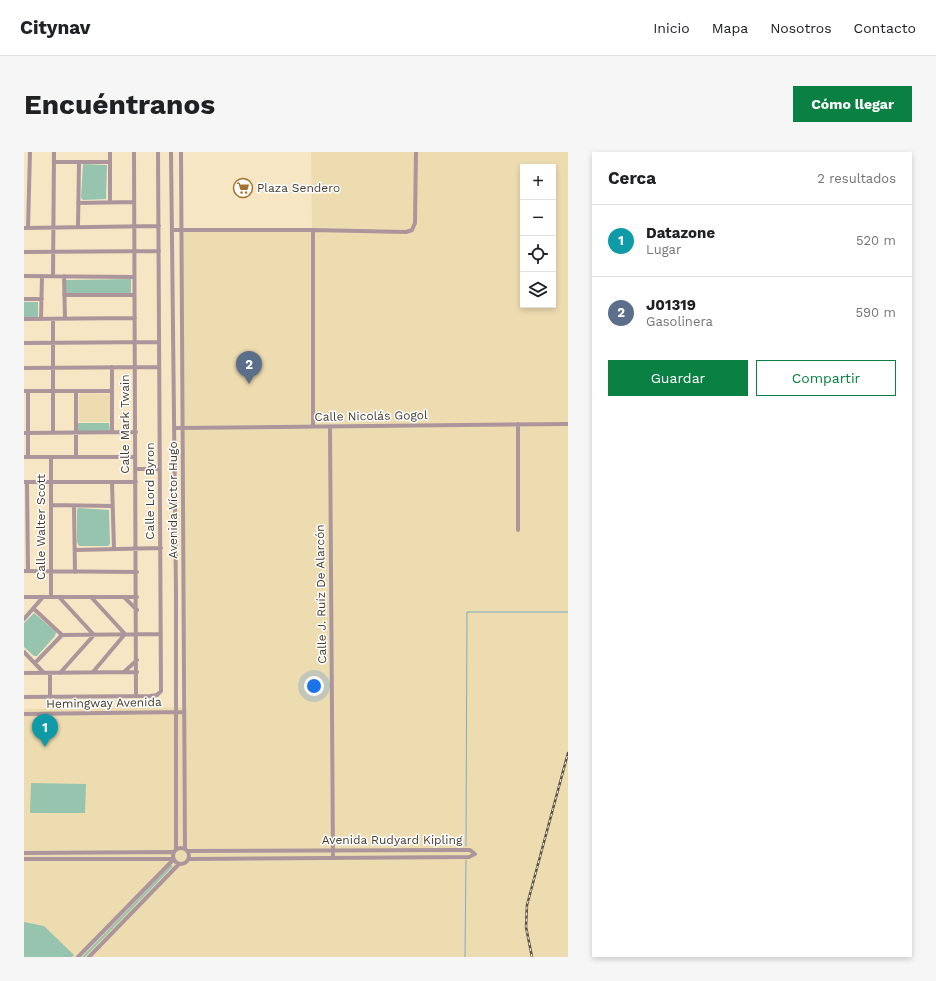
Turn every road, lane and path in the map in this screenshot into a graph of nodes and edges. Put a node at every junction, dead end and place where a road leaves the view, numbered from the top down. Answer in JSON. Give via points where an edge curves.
{"nodes":[{"id":1,"x":30,"y":152,"type":"edge"},
{"id":2,"x":54,"y":152,"type":"edge"},
{"id":3,"x":110,"y":152,"type":"edge"},
{"id":4,"x":134,"y":152,"type":"edge"},
{"id":5,"x":158,"y":152,"type":"edge"},
{"id":6,"x":171,"y":152,"type":"edge"},
{"id":7,"x":181,"y":152,"type":"edge"},
{"id":8,"x":416,"y":152,"type":"edge"},
{"id":9,"x":54,"y":162,"type":"junction"},
{"id":10,"x":79,"y":162,"type":"junction"},
{"id":11,"x":109,"y":162,"type":"junction"},
{"id":12,"x":110,"y":202,"type":"junction"},
{"id":13,"x":134,"y":202,"type":"junction"},
{"id":14,"x":78,"y":203,"type":"junction"},
{"id":15,"x":159,"y":226,"type":"junction"},
{"id":16,"x":53,"y":227,"type":"junction"},
{"id":17,"x":78,"y":227,"type":"junction"},
{"id":18,"x":134,"y":227,"type":"junction"},
{"id":19,"x":26,"y":228,"type":"edge"},
{"id":20,"x":172,"y":230,"type":"junction"},
{"id":21,"x":181,"y":230,"type":"junction"},
{"id":22,"x":313,"y":230,"type":"junction"},
{"id":23,"x":159,"y":251,"type":"junction"},
{"id":24,"x":24,"y":252,"type":"edge"},
{"id":25,"x":52,"y":252,"type":"junction"},
{"id":26,"x":134,"y":252,"type":"junction"},
{"id":27,"x":24,"y":276,"type":"edge"},
{"id":28,"x":42,"y":276,"type":"junction"},
{"id":29,"x":53,"y":276,"type":"junction"},
{"id":30,"x":64,"y":276,"type":"junction"},
{"id":31,"x":134,"y":277,"type":"junction"},
{"id":32,"x":64,"y":295,"type":"junction"},
{"id":33,"x":134,"y":295,"type":"junction"},
{"id":34,"x":24,"y":299,"type":"edge"},
{"id":35,"x":42,"y":299,"type":"junction"},
{"id":36,"x":65,"y":318,"type":"junction"},
{"id":37,"x":134,"y":318,"type":"junction"},
{"id":38,"x":24,"y":319,"type":"edge"},
{"id":39,"x":41,"y":319,"type":"junction"},
{"id":40,"x":53,"y":319,"type":"junction"},
{"id":41,"x":135,"y":342,"type":"junction"},
{"id":42,"x":159,"y":342,"type":"junction"},
{"id":43,"x":24,"y":343,"type":"edge"},
{"id":44,"x":53,"y":343,"type":"junction"},
{"id":45,"x":112,"y":367,"type":"junction"},
{"id":46,"x":135,"y":367,"type":"junction"},
{"id":47,"x":160,"y":367,"type":"junction"},
{"id":48,"x":24,"y":368,"type":"edge"},
{"id":49,"x":53,"y":368,"type":"junction"},
{"id":50,"x":53,"y":390,"type":"junction"},
{"id":51,"x":26,"y":391,"type":"edge"},
{"id":52,"x":76,"y":391,"type":"junction"},
{"id":53,"x":112,"y":391,"type":"junction"},
{"id":54,"x":518,"y":424,"type":"junction"},
{"id":55,"x":568,"y":424,"type":"edge"},
{"id":56,"x":313,"y":427,"type":"junction"},
{"id":57,"x":330,"y":427,"type":"junction"},
{"id":58,"x":174,"y":428,"type":"junction"},
{"id":59,"x":183,"y":428,"type":"junction"},
{"id":60,"x":112,"y":432,"type":"junction"},
{"id":61,"x":136,"y":432,"type":"junction"},
{"id":62,"x":26,"y":433,"type":"edge"},
{"id":63,"x":53,"y":433,"type":"junction"},
{"id":64,"x":76,"y":433,"type":"junction"},
{"id":65,"x":26,"y":457,"type":"edge"},
{"id":66,"x":51,"y":457,"type":"junction"},
{"id":67,"x":76,"y":457,"type":"junction"},
{"id":68,"x":135,"y":457,"type":"junction"},
{"id":69,"x":136,"y":469,"type":"junction"},
{"id":70,"x":160,"y":469,"type":"junction"},
{"id":71,"x":51,"y":481,"type":"junction"},
{"id":72,"x":25,"y":482,"type":"edge"},
{"id":73,"x":112,"y":482,"type":"junction"},
{"id":74,"x":136,"y":482,"type":"junction"},
{"id":75,"x":51,"y":505,"type":"junction"},
{"id":76,"x":74,"y":506,"type":"junction"},
{"id":77,"x":112,"y":506,"type":"junction"},
{"id":78,"x":518,"y":530,"type":"dead end"},
{"id":79,"x":161,"y":548,"type":"junction"},
{"id":80,"x":114,"y":549,"type":"junction"},
{"id":81,"x":136,"y":549,"type":"junction"},
{"id":82,"x":75,"y":550,"type":"junction"},
{"id":83,"x":26,"y":571,"type":"edge"},
{"id":84,"x":51,"y":572,"type":"junction"},
{"id":85,"x":75,"y":572,"type":"junction"},
{"id":86,"x":137,"y":572,"type":"junction"},
{"id":87,"x":59,"y":597,"type":"junction"},
{"id":88,"x":91,"y":597,"type":"junction"},
{"id":89,"x":124,"y":597,"type":"junction"},
{"id":90,"x":137,"y":597,"type":"junction"},
{"id":91,"x":24,"y":598,"type":"edge"},
{"id":92,"x":43,"y":598,"type":"junction"},
{"id":93,"x":52,"y":598,"type":"junction"},
{"id":94,"x":34,"y":609,"type":"junction"},
{"id":95,"x":137,"y":610,"type":"junction"},
{"id":96,"x":24,"y":619,"type":"edge"},
{"id":97,"x":125,"y":634,"type":"junction"},
{"id":98,"x":137,"y":634,"type":"junction"},
{"id":99,"x":161,"y":634,"type":"junction"},
{"id":100,"x":62,"y":635,"type":"junction"},
{"id":101,"x":94,"y":635,"type":"junction"},
{"id":102,"x":24,"y":652,"type":"edge"},
{"id":103,"x":137,"y":660,"type":"junction"},
{"id":104,"x":35,"y":663,"type":"junction"},
{"id":105,"x":93,"y":672,"type":"junction"},
{"id":106,"x":123,"y":672,"type":"junction"},
{"id":107,"x":137,"y":672,"type":"junction"},
{"id":108,"x":24,"y":673,"type":"edge"},
{"id":109,"x":44,"y":673,"type":"junction"},
{"id":110,"x":50,"y":673,"type":"junction"},
{"id":111,"x":60,"y":673,"type":"junction"},
{"id":112,"x":24,"y":696,"type":"edge"},
{"id":113,"x":50,"y":696,"type":"junction"},
{"id":114,"x":136,"y":696,"type":"junction"},
{"id":115,"x":176,"y":712,"type":"junction"},
{"id":116,"x":184,"y":712,"type":"junction"},
{"id":117,"x":24,"y":714,"type":"edge"},
{"id":118,"x":176,"y":759,"type":"junction"},
{"id":119,"x":185,"y":759,"type":"junction"},
{"id":120,"x":175,"y":850,"type":"junction"},
{"id":121,"x":186,"y":850,"type":"junction"},
{"id":122,"x":333,"y":850,"type":"junction"},
{"id":123,"x":457,"y":850,"type":"junction"},
{"id":124,"x":24,"y":852,"type":"edge"},
{"id":125,"x":333,"y":856,"type":"junction"},
{"id":126,"x":457,"y":857,"type":"junction"},
{"id":127,"x":189,"y":858,"type":"junction"},
{"id":128,"x":24,"y":859,"type":"edge"},
{"id":129,"x":173,"y":859,"type":"junction"},
{"id":130,"x":179,"y":864,"type":"junction"},
{"id":131,"x":78,"y":957,"type":"edge"},
{"id":132,"x":89,"y":957,"type":"edge"}],
"edges":[{"from":1,"to":19,"type":"street"},
{"from":2,"to":9,"type":"street"},
{"from":3,"to":11,"type":"street"},
{"from":4,"to":13,"type":"street","name":"Calle Mark Twain"},
{"from":5,"to":15,"type":"street","name":"Calle Lord Byron"},
{"from":6,"to":20,"type":"street","name":"Avenida Víctor Hugo"},
{"from":7,"to":21,"type":"street","name":"Avenida Víctor Hugo"},
{"from":8,"to":22,"type":"street","via":[[415,223],[412,230]]},
{"from":9,"to":10,"type":"street"},
{"from":9,"to":16,"type":"street"},
{"from":10,"to":11,"type":"street"},
{"from":10,"to":14,"type":"street"},
{"from":11,"to":12,"type":"street"},
{"from":12,"to":13,"type":"street"},
{"from":12,"to":14,"type":"street"},
{"from":13,"to":18,"type":"street","name":"Calle Mark Twain"},
{"from":14,"to":17,"type":"street"},
{"from":15,"to":18,"type":"street"},
{"from":15,"to":23,"type":"street","name":"Calle Lord Byron"},
{"from":16,"to":17,"type":"street"},
{"from":16,"to":19,"type":"street"},
{"from":16,"to":25,"type":"street"},
{"from":17,"to":18,"type":"street"},
{"from":18,"to":26,"type":"street","name":"Calle Mark Twain"},
{"from":20,"to":21,"type":"street"},
{"from":20,"to":58,"type":"street","name":"Avenida Víctor Hugo"},
{"from":21,"to":22,"type":"street"},
{"from":21,"to":59,"type":"street","name":"Avenida Víctor Hugo"},
{"from":22,"to":56,"type":"street"},
{"from":23,"to":26,"type":"street"},
{"from":23,"to":42,"type":"street","name":"Calle Lord Byron"},
{"from":24,"to":25,"type":"street"},
{"from":25,"to":26,"type":"street"},
{"from":25,"to":29,"type":"street"},
{"from":26,"to":31,"type":"street","name":"Calle Mark Twain"},
{"from":27,"to":28,"type":"street"},
{"from":28,"to":29,"type":"street"},
{"from":28,"to":35,"type":"street"},
{"from":29,"to":30,"type":"street"},
{"from":30,"to":31,"type":"street"},
{"from":30,"to":32,"type":"street"},
{"from":31,"to":33,"type":"street","name":"Calle Mark Twain"},
{"from":32,"to":33,"type":"street"},
{"from":32,"to":36,"type":"street"},
{"from":33,"to":37,"type":"street","name":"Calle Mark Twain"},
{"from":34,"to":35,"type":"street"},
{"from":35,"to":39,"type":"street"},
{"from":36,"to":37,"type":"street"},
{"from":36,"to":40,"type":"street"},
{"from":37,"to":41,"type":"street","name":"Calle Mark Twain"},
{"from":38,"to":39,"type":"street"},
{"from":39,"to":40,"type":"street"},
{"from":40,"to":44,"type":"street"},
{"from":41,"to":42,"type":"street"},
{"from":41,"to":44,"type":"street"},
{"from":41,"to":46,"type":"street","name":"Calle Mark Twain"},
{"from":42,"to":47,"type":"street","name":"Calle Lord Byron"},
{"from":43,"to":44,"type":"street"},
{"from":44,"to":49,"type":"street"},
{"from":45,"to":46,"type":"street"},
{"from":45,"to":49,"type":"street"},
{"from":45,"to":53,"type":"street"},
{"from":46,"to":47,"type":"street"},
{"from":46,"to":61,"type":"street","name":"Calle Mark Twain"},
{"from":47,"to":70,"type":"street","name":"Calle Lord Byron"},
{"from":48,"to":49,"type":"street"},
{"from":49,"to":50,"type":"street"},
{"from":50,"to":51,"type":"street"},
{"from":50,"to":52,"type":"street"},
{"from":50,"to":63,"type":"street"},
{"from":51,"to":62,"type":"street"},
{"from":52,"to":53,"type":"street"},
{"from":52,"to":64,"type":"street"},
{"from":53,"to":60,"type":"street"},
{"from":54,"to":55,"type":"street","name":"Calle Nicolás Gogol"},
{"from":54,"to":57,"type":"street","name":"Calle Nicolás Gogol"},
{"from":54,"to":78,"type":"street"},
{"from":56,"to":57,"type":"street","name":"Calle Nicolás Gogol"},
{"from":56,"to":59,"type":"street","name":"Calle Nicolás Gogol"},
{"from":57,"to":122,"type":"street","name":"Calle J. Ruíz De Alarcón"},
{"from":58,"to":59,"type":"street","name":"Calle Nicolás Gogol"},
{"from":58,"to":115,"type":"street","name":"Avenida Víctor Hugo"},
{"from":59,"to":116,"type":"street","name":"Avenida Víctor Hugo"},
{"from":60,"to":61,"type":"street"},
{"from":60,"to":64,"type":"street"},
{"from":61,"to":68,"type":"street","name":"Calle Mark Twain"},
{"from":62,"to":63,"type":"street"},
{"from":62,"to":65,"type":"street"},
{"from":63,"to":64,"type":"street"},
{"from":64,"to":67,"type":"street"},
{"from":65,"to":66,"type":"street"},
{"from":66,"to":67,"type":"street"},
{"from":66,"to":71,"type":"street","name":"Calle Walter Scott"},
{"from":67,"to":68,"type":"street"},
{"from":68,"to":69,"type":"street","name":"Calle Mark Twain"},
{"from":69,"to":70,"type":"street"},
{"from":69,"to":74,"type":"street","name":"Calle Mark Twain"},
{"from":70,"to":79,"type":"street","name":"Calle Lord Byron"},
{"from":71,"to":72,"type":"street"},
{"from":71,"to":73,"type":"street"},
{"from":71,"to":75,"type":"street","name":"Calle Walter Scott"},
{"from":72,"to":83,"type":"street"},
{"from":73,"to":74,"type":"street"},
{"from":73,"to":77,"type":"street"},
{"from":74,"to":81,"type":"street","name":"Calle Mark Twain"},
{"from":75,"to":76,"type":"street"},
{"from":75,"to":84,"type":"street","name":"Calle Walter Scott"},
{"from":76,"to":77,"type":"street"},
{"from":76,"to":82,"type":"street"},
{"from":77,"to":80,"type":"street"},
{"from":79,"to":81,"type":"street"},
{"from":79,"to":99,"type":"street","name":"Calle Lord Byron"},
{"from":80,"to":81,"type":"street"},
{"from":80,"to":82,"type":"street"},
{"from":81,"to":86,"type":"street","name":"Calle Mark Twain"},
{"from":82,"to":85,"type":"street"},
{"from":83,"to":84,"type":"street"},
{"from":84,"to":85,"type":"street"},
{"from":84,"to":93,"type":"street","name":"Calle Walter Scott"},
{"from":85,"to":86,"type":"street"},
{"from":86,"to":90,"type":"street","name":"Calle Mark Twain"},
{"from":87,"to":88,"type":"street"},
{"from":87,"to":93,"type":"street"},
{"from":87,"to":101,"type":"street"},
{"from":88,"to":89,"type":"street"},
{"from":88,"to":97,"type":"street"},
{"from":89,"to":90,"type":"street"},
{"from":89,"to":95,"type":"street"},
{"from":90,"to":95,"type":"street","name":"Calle Mark Twain"},
{"from":91,"to":92,"type":"street"},
{"from":92,"to":93,"type":"street"},
{"from":92,"to":94,"type":"street"},
{"from":94,"to":96,"type":"street"},
{"from":94,"to":100,"type":"street"},
{"from":95,"to":98,"type":"street","name":"Calle Mark Twain"},
{"from":97,"to":98,"type":"street"},
{"from":97,"to":101,"type":"street"},
{"from":97,"to":105,"type":"street"},
{"from":98,"to":99,"type":"street"},
{"from":98,"to":103,"type":"street","name":"Calle Mark Twain"},
{"from":99,"to":114,"type":"street","name":"Calle Lord Byron","via":[[161,691],[157,695]]},
{"from":100,"to":101,"type":"street"},
{"from":100,"to":104,"type":"street"},
{"from":101,"to":111,"type":"street"},
{"from":102,"to":104,"type":"street"},
{"from":103,"to":106,"type":"street"},
{"from":103,"to":107,"type":"street","name":"Calle Mark Twain"},
{"from":104,"to":109,"type":"street"},
{"from":105,"to":106,"type":"street"},
{"from":105,"to":111,"type":"street"},
{"from":106,"to":107,"type":"street"},
{"from":107,"to":114,"type":"street","name":"Calle Mark Twain"},
{"from":108,"to":109,"type":"street"},
{"from":109,"to":110,"type":"street"},
{"from":110,"to":111,"type":"street"},
{"from":110,"to":113,"type":"street"},
{"from":112,"to":113,"type":"street","name":"Calle Lord Byron"},
{"from":113,"to":114,"type":"street","name":"Calle Lord Byron"},
{"from":115,"to":116,"type":"street","name":"Hemingway Avenida"},
{"from":115,"to":117,"type":"street","name":"Hemingway Avenida"},
{"from":115,"to":118,"type":"street","name":"Avenida Víctor Hugo"},
{"from":116,"to":119,"type":"street","name":"Avenida Víctor Hugo"},
{"from":118,"to":119,"type":"street"},
{"from":118,"to":120,"type":"street","name":"Avenida Víctor Hugo"},
{"from":119,"to":121,"type":"street","name":"Avenida Víctor Hugo"},
{"from":120,"to":121,"type":"street"},
{"from":120,"to":124,"type":"street"},
{"from":120,"to":129,"type":"street"},
{"from":121,"to":122,"type":"street","name":"Avenida Rudyard Kipling"},
{"from":121,"to":127,"type":"street"},
{"from":122,"to":123,"type":"street","name":"Avenida Rudyard Kipling"},
{"from":122,"to":125,"type":"street","name":"Calle J. Ruíz De Alarcón"},
{"from":123,"to":126,"type":"street"},
{"from":123,"to":126,"type":"street","name":"Avenida Rudyard Kipling","via":[[470,850],[475,854]]},
{"from":125,"to":126,"type":"street","name":"Avenida Rudyard Kipling"},
{"from":125,"to":127,"type":"street","name":"Avenida Rudyard Kipling"},
{"from":127,"to":130,"type":"street","via":[[184,864]]},
{"from":128,"to":129,"type":"street"},
{"from":129,"to":130,"type":"street"},
{"from":129,"to":131,"type":"street"},
{"from":130,"to":132,"type":"street"}]}
